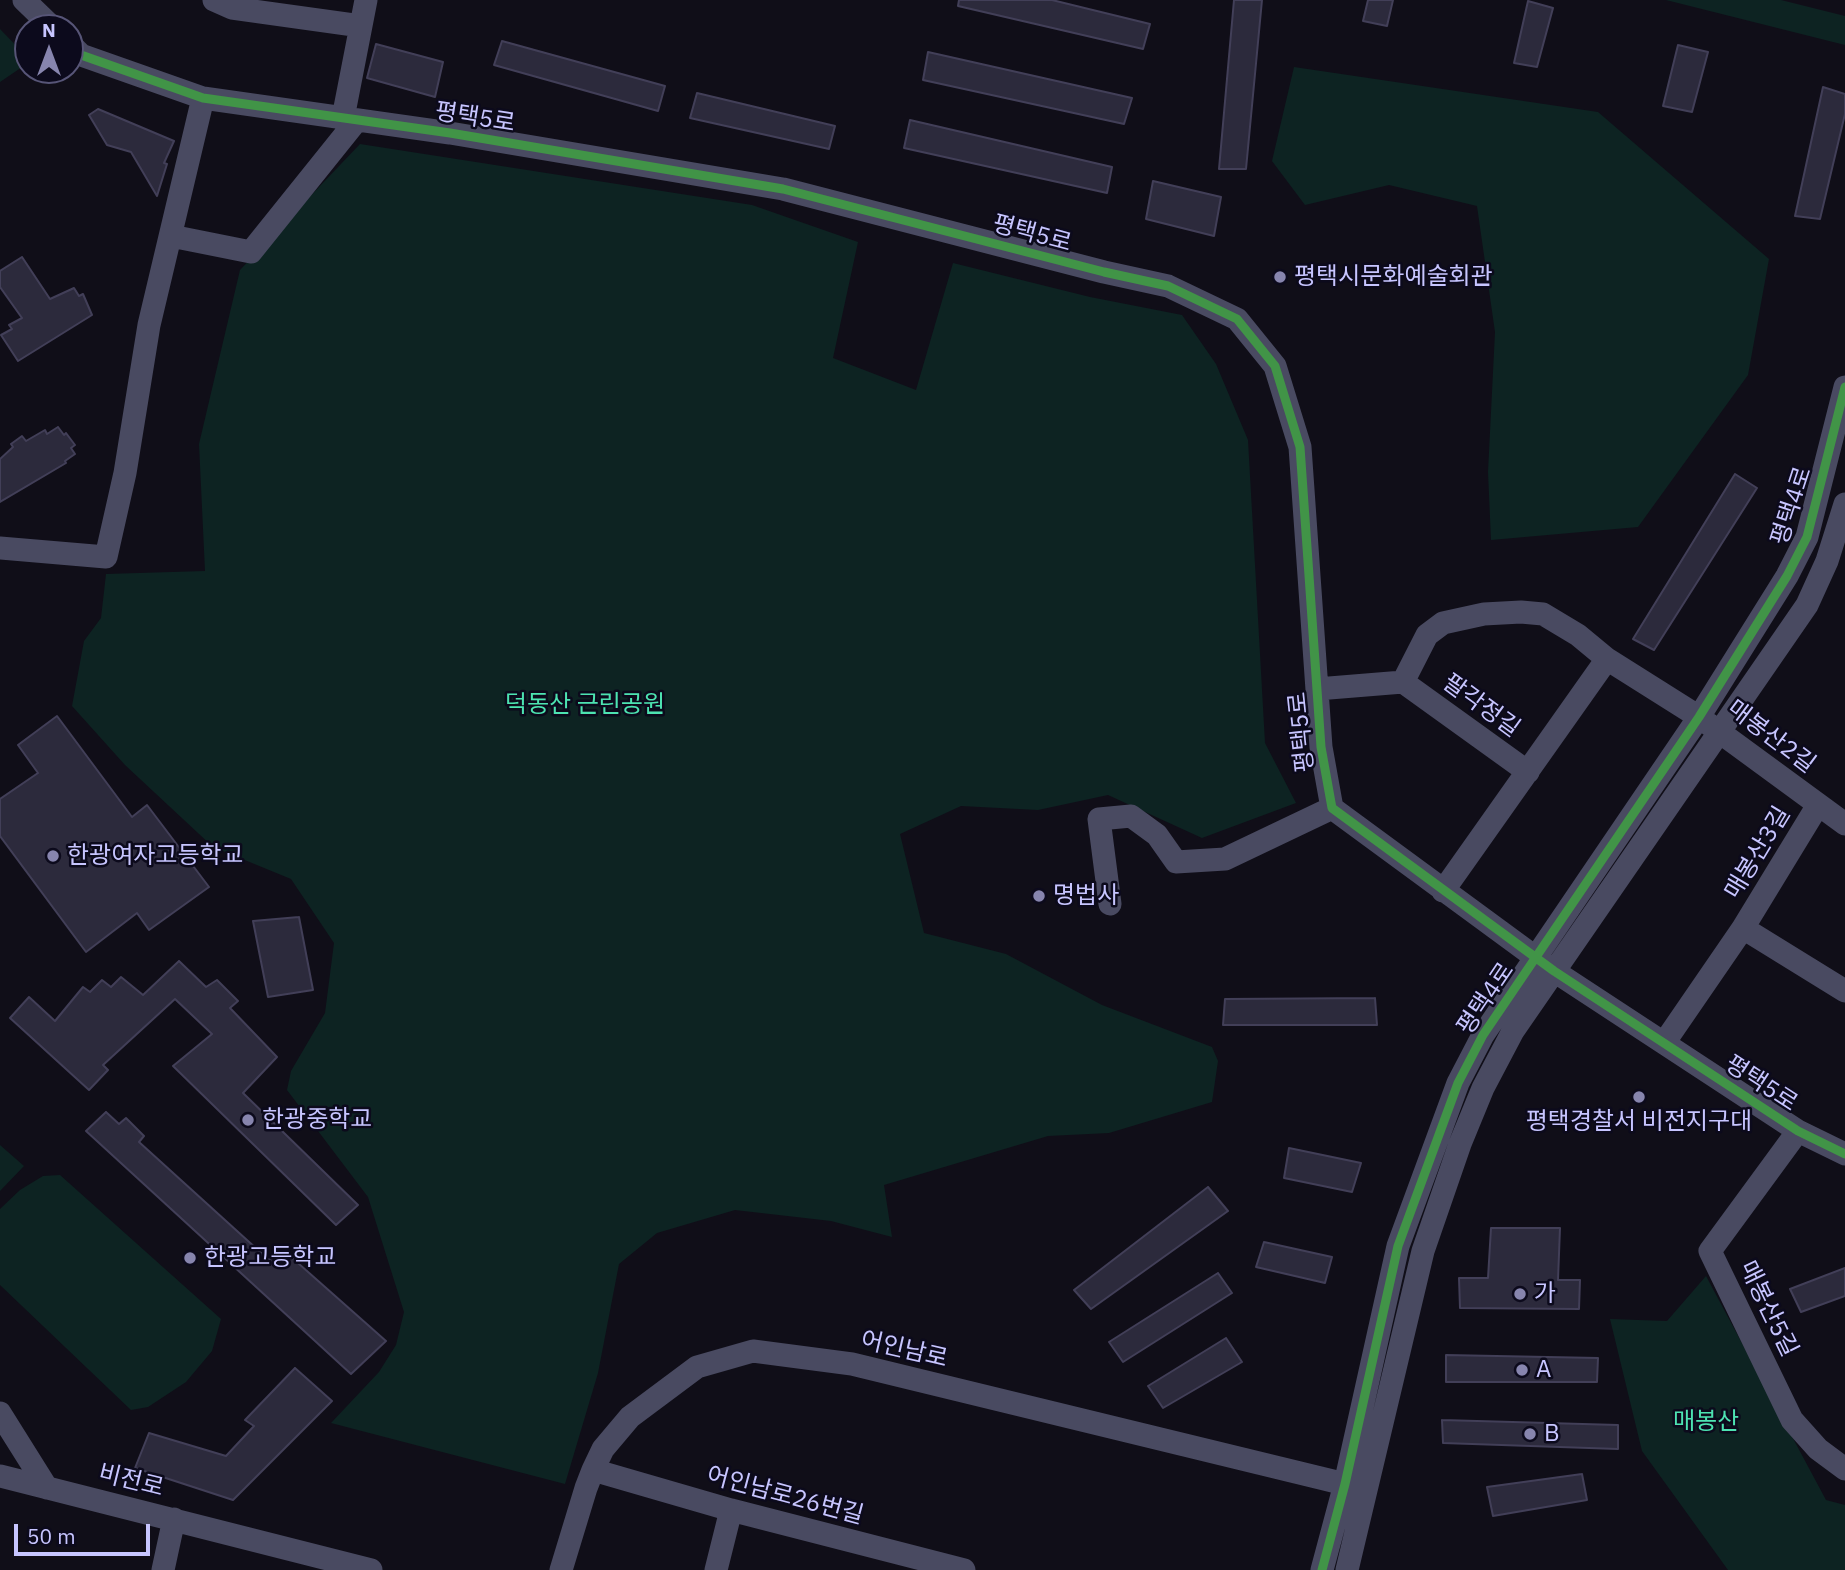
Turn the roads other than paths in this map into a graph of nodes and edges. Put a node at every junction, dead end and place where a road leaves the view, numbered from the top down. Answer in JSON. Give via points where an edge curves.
{"nodes":[{"id":1,"x":24,"y":0,"type":"edge"},
{"id":2,"x":214,"y":0,"type":"edge"},
{"id":3,"x":366,"y":0,"type":"edge"},
{"id":4,"x":38,"y":14,"type":"edge"},
{"id":5,"x":361,"y":26,"type":"junction"},
{"id":6,"x":84,"y":56,"type":"edge"},
{"id":7,"x":202,"y":98,"type":"junction"},
{"id":8,"x":350,"y":119,"type":"junction"},
{"id":9,"x":171,"y":236,"type":"junction"},
{"id":10,"x":1845,"y":387,"type":"edge"},
{"id":11,"x":1845,"y":504,"type":"edge"},
{"id":12,"x":0,"y":548,"type":"edge"},
{"id":13,"x":1607,"y":659,"type":"junction"},
{"id":14,"x":1404,"y":682,"type":"junction"},
{"id":15,"x":1317,"y":689,"type":"junction"},
{"id":16,"x":1699,"y":717,"type":"junction"},
{"id":17,"x":1720,"y":733,"type":"junction"},
{"id":18,"x":1528,"y":772,"type":"junction"},
{"id":19,"x":1818,"y":805,"type":"junction"},
{"id":20,"x":1332,"y":808,"type":"junction"},
{"id":21,"x":1845,"y":824,"type":"edge"},
{"id":22,"x":1443,"y":891,"type":"junction"},
{"id":23,"x":1110,"y":904,"type":"dead end"},
{"id":24,"x":1743,"y":928,"type":"junction"},
{"id":25,"x":1545,"y":965,"type":"junction"},
{"id":26,"x":1845,"y":991,"type":"edge"},
{"id":27,"x":1664,"y":1043,"type":"junction"},
{"id":28,"x":1798,"y":1132,"type":"junction"},
{"id":29,"x":1845,"y":1154,"type":"edge"},
{"id":30,"x":0,"y":1413,"type":"edge"},
{"id":31,"x":1845,"y":1469,"type":"edge"},
{"id":32,"x":593,"y":1470,"type":"junction"},
{"id":33,"x":0,"y":1476,"type":"edge"},
{"id":34,"x":1345,"y":1484,"type":"junction"},
{"id":35,"x":47,"y":1488,"type":"junction"},
{"id":36,"x":731,"y":1510,"type":"junction"},
{"id":37,"x":174,"y":1519,"type":"junction"},
{"id":38,"x":163,"y":1570,"type":"edge"},
{"id":39,"x":371,"y":1570,"type":"edge"},
{"id":40,"x":561,"y":1570,"type":"edge"},
{"id":41,"x":716,"y":1570,"type":"edge"},
{"id":42,"x":964,"y":1570,"type":"edge"},
{"id":43,"x":1322,"y":1570,"type":"edge"},
{"id":44,"x":1347,"y":1570,"type":"edge"}],
"edges":[{"from":1,"to":4,"type":"street"},
{"from":2,"to":5,"type":"street","via":[[232,8]]},
{"from":3,"to":5,"type":"street"},
{"from":5,"to":8,"type":"street"},
{"from":6,"to":7,"type":"street","name":"평택5로"},
{"from":7,"to":8,"type":"street","name":"평택5로"},
{"from":7,"to":9,"type":"street"},
{"from":8,"to":9,"type":"street","via":[[251,251]]},
{"from":8,"to":15,"type":"street","name":"평택5로","via":[[783,189],[1168,286],[1237,319],[1275,366],[1300,447]]},
{"from":9,"to":12,"type":"street","via":[[149,325],[106,557]]},
{"from":10,"to":16,"type":"street","name":"평택4로","via":[[1807,537]]},
{"from":11,"to":17,"type":"street","name":"평택4로","via":[[1807,605]]},
{"from":13,"to":14,"type":"street","name":"팔각정길","via":[[1543,614],[1484,614],[1443,623],[1427,635]]},
{"from":13,"to":16,"type":"street","name":"팔각정길"},
{"from":13,"to":18,"type":"street","name":"팔각정길"},
{"from":14,"to":15,"type":"street","name":"팔각정길"},
{"from":14,"to":18,"type":"street","name":"팔각정길"},
{"from":15,"to":20,"type":"street","name":"평택5로"},
{"from":16,"to":17,"type":"street","name":"매봉산2길"},
{"from":16,"to":25,"type":"street","name":"평택4로"},
{"from":17,"to":19,"type":"street","name":"매봉산2길"},
{"from":17,"to":25,"type":"street","name":"평택4로"},
{"from":18,"to":22,"type":"street","name":"팔각정길"},
{"from":19,"to":21,"type":"street","name":"매봉산2길"},
{"from":19,"to":24,"type":"street","name":"매봉산3길"},
{"from":20,"to":22,"type":"street","name":"평택5로"},
{"from":20,"to":23,"type":"street","via":[[1225,859],[1175,862],[1157,835],[1131,816],[1100,819]]},
{"from":22,"to":25,"type":"street","name":"평택5로"},
{"from":24,"to":26,"type":"street","name":"매봉산3길"},
{"from":24,"to":27,"type":"street","name":"매봉산3길"},
{"from":25,"to":27,"type":"street","name":"평택5로"},
{"from":25,"to":34,"type":"street","name":"평택4로","via":[[1483,1035],[1458,1083],[1398,1246]]},
{"from":25,"to":44,"type":"street","name":"평택4로","via":[[1483,1088],[1431,1227]]},
{"from":27,"to":28,"type":"street","name":"평택5로"},
{"from":28,"to":29,"type":"street","name":"평택5로"},
{"from":28,"to":31,"type":"street","name":"매봉산5길","via":[[1710,1251],[1792,1420],[1818,1449]]},
{"from":30,"to":35,"type":"street"},
{"from":32,"to":34,"type":"street","name":"어인남로","via":[[603,1449],[630,1417],[660,1394],[697,1367],[752,1351],[852,1364]]},
{"from":32,"to":36,"type":"street","name":"어인남로26번길"},
{"from":32,"to":40,"type":"street","name":"어인남로"},
{"from":33,"to":35,"type":"street","name":"비전로"},
{"from":34,"to":43,"type":"street","name":"평택4로"},
{"from":35,"to":37,"type":"street","name":"비전로"},
{"from":36,"to":41,"type":"street"},
{"from":36,"to":42,"type":"street","name":"어인남로26번길"},
{"from":37,"to":38,"type":"street"},
{"from":37,"to":39,"type":"street","name":"비전로"}]}
